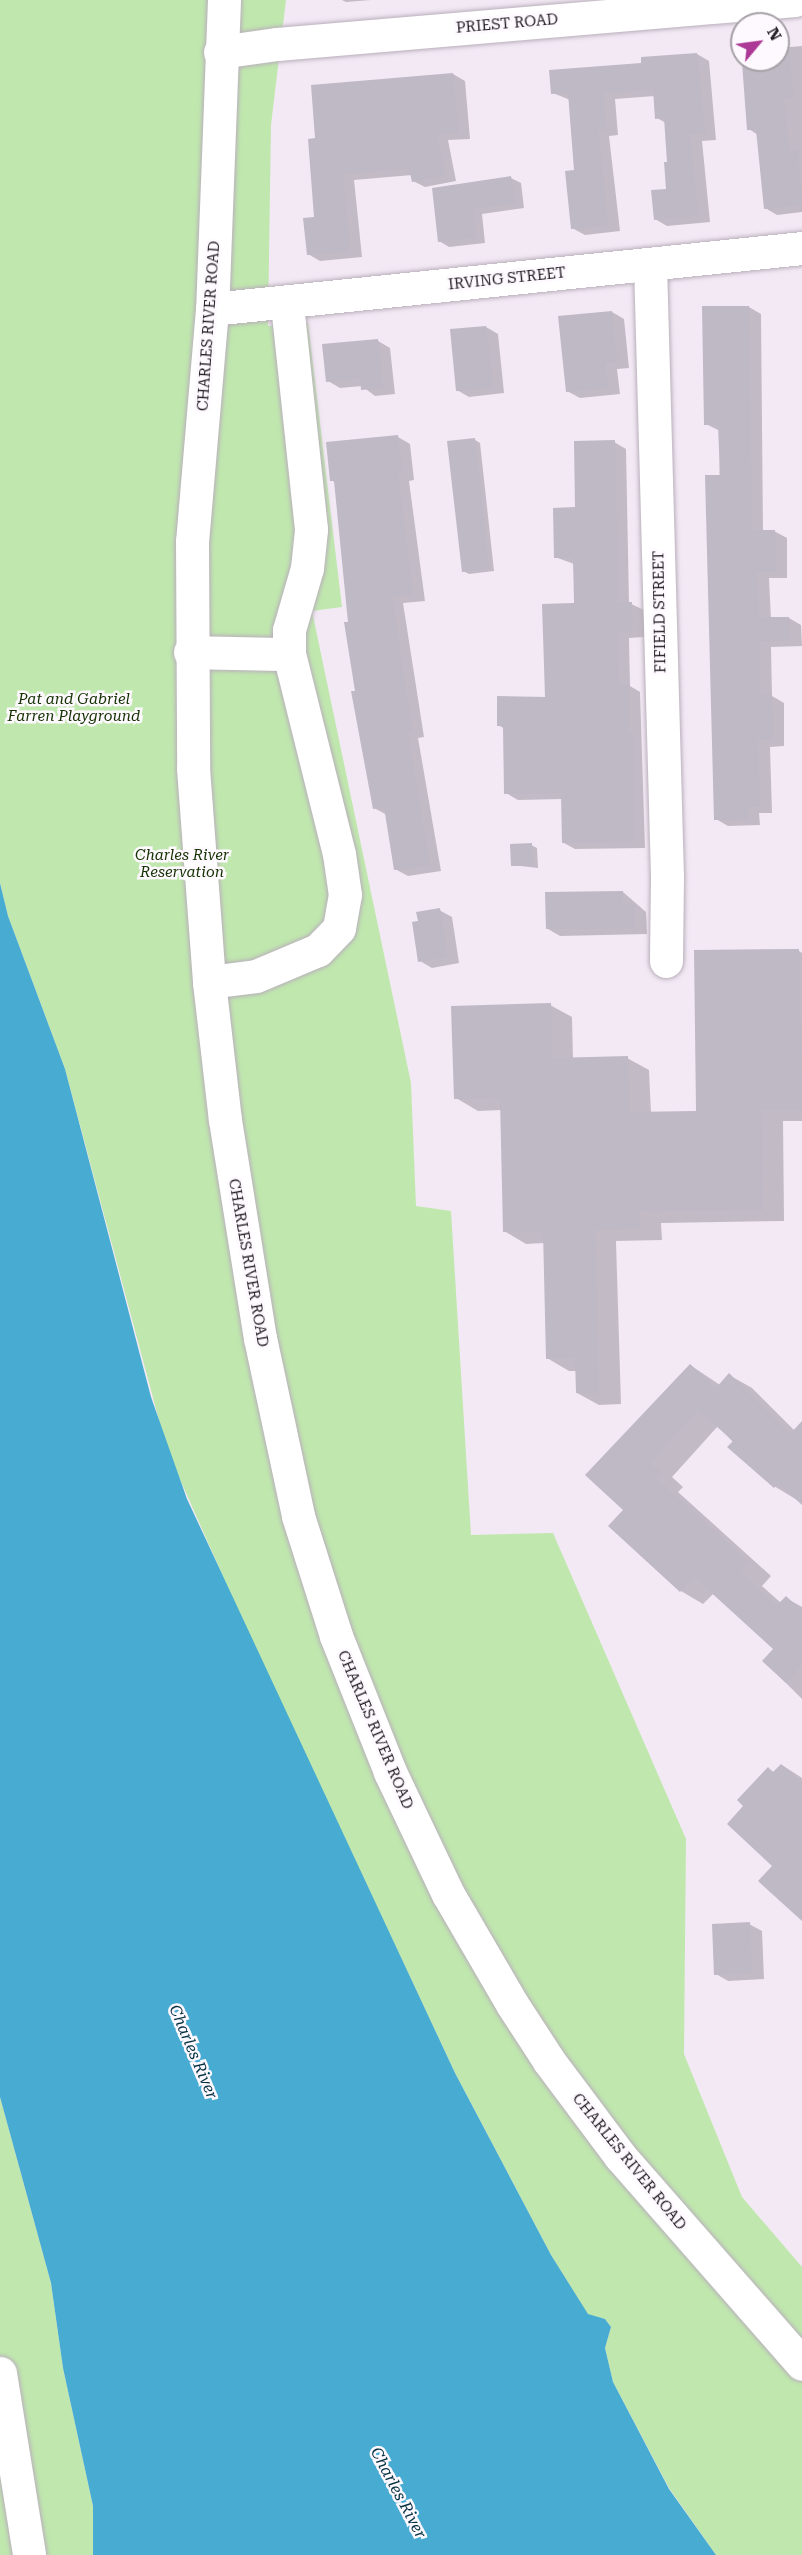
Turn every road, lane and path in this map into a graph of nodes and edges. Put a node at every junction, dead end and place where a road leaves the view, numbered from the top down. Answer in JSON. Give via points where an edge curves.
{"nodes":[{"id":1,"x":224,"y":0,"type":"edge"},
{"id":2,"x":795,"y":0,"type":"edge"},
{"id":3,"x":220,"y":52,"type":"junction"},
{"id":4,"x":802,"y":248,"type":"edge"},
{"id":5,"x":650,"y":264,"type":"junction"},
{"id":6,"x":287,"y":303,"type":"junction"},
{"id":7,"x":212,"y":309,"type":"junction"},
{"id":8,"x":190,"y":652,"type":"junction"},
{"id":9,"x":290,"y":654,"type":"junction"},
{"id":10,"x":666,"y":961,"type":"dead end"},
{"id":11,"x":209,"y":982,"type":"junction"},
{"id":12,"x":802,"y":2364,"type":"edge"},
{"id":13,"x":0,"y":2373,"type":"edge"},
{"id":14,"x":29,"y":2555,"type":"edge"}],
"edges":[{"from":1,"to":3,"type":"street","name":"CHARLES RIVER ROAD"},
{"from":2,"to":3,"type":"street","name":"PRIEST ROAD"},
{"from":3,"to":7,"type":"street","name":"CHARLES RIVER ROAD"},
{"from":4,"to":5,"type":"street","name":"IRVING STREET"},
{"from":5,"to":6,"type":"street","name":"IRVING STREET"},
{"from":5,"to":10,"type":"street","name":"FIFIELD STREET","via":[[667,868]]},
{"from":6,"to":7,"type":"street","name":"IRVING STREET"},
{"from":6,"to":9,"type":"street","via":[[311,529],[307,568],[289,630]]},
{"from":7,"to":8,"type":"street","name":"CHARLES RIVER ROAD","via":[[192,542]]},
{"from":8,"to":9,"type":"street"},
{"from":8,"to":11,"type":"street","name":"CHARLES RIVER ROAD","via":[[193,768]]},
{"from":9,"to":11,"type":"street","via":[[339,854],[345,895],[339,928],[318,950],[290,964],[256,976]]},
{"from":11,"to":12,"type":"street","name":"CHARLES RIVER ROAD","via":[[242,1231],[290,1481],[313,1571],[390,1772],[448,1894],[549,2061],[620,2156]]},
{"from":13,"to":14,"type":"street"}]}
